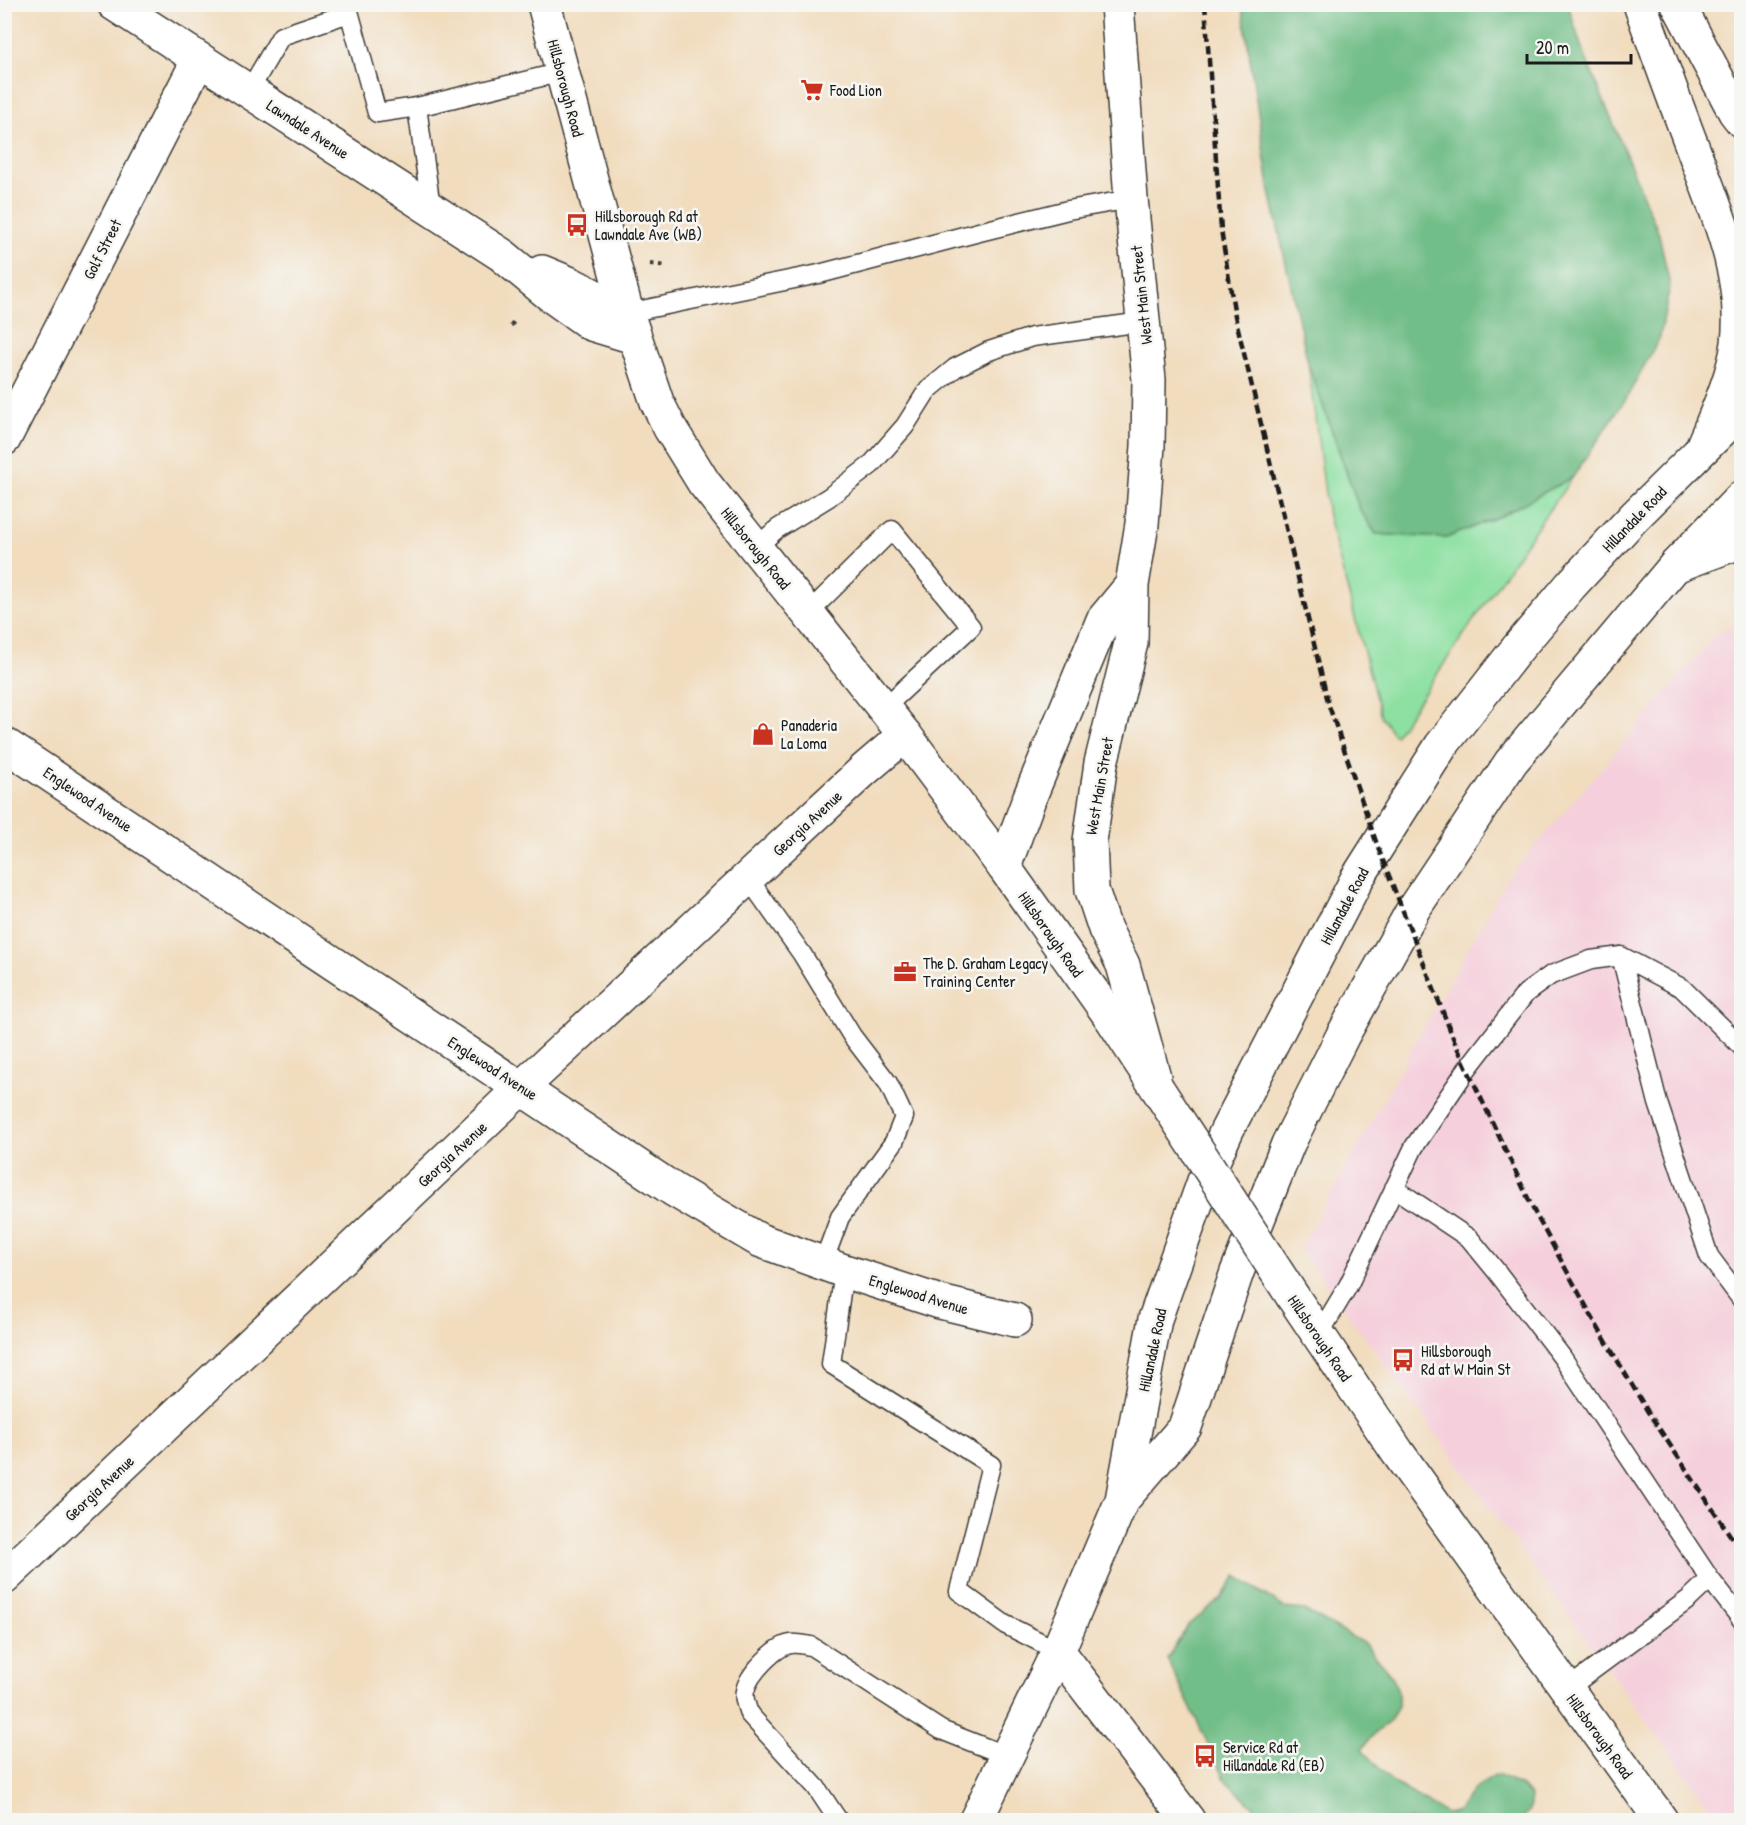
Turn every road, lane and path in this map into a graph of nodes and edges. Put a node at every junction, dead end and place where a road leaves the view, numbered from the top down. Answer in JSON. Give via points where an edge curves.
{"nodes":[{"id":1,"x":114,"y":4,"type":"edge"},
{"id":2,"x":544,"y":4,"type":"edge"},
{"id":3,"x":1117,"y":4,"type":"edge"},
{"id":4,"x":1640,"y":4,"type":"edge"},
{"id":5,"x":1678,"y":4,"type":"edge"},
{"id":6,"x":348,"y":9,"type":"edge"},
{"id":7,"x":199,"y":59,"type":"junction"},
{"id":8,"x":562,"y":72,"type":"junction"},
{"id":9,"x":249,"y":91,"type":"junction"},
{"id":10,"x":417,"y":107,"type":"junction"},
{"id":11,"x":1742,"y":121,"type":"edge"},
{"id":12,"x":1131,"y":199,"type":"junction"},
{"id":13,"x":430,"y":208,"type":"junction"},
{"id":14,"x":650,"y":264,"type":"dead end"},
{"id":15,"x":667,"y":266,"type":"dead end"},
{"id":16,"x":514,"y":321,"type":"dead end"},
{"id":17,"x":1143,"y":322,"type":"junction"},
{"id":18,"x":630,"y":325,"type":"junction"},
{"id":19,"x":511,"y":326,"type":"dead end"},
{"id":20,"x":1742,"y":410,"type":"edge"},
{"id":21,"x":4,"y":439,"type":"edge"},
{"id":22,"x":1701,"y":450,"type":"junction"},
{"id":23,"x":1742,"y":497,"type":"edge"},
{"id":24,"x":1742,"y":541,"type":"edge"},
{"id":25,"x":755,"y":548,"type":"junction"},
{"id":26,"x":1675,"y":566,"type":"junction"},
{"id":27,"x":1132,"y":585,"type":"junction"},
{"id":28,"x":808,"y":613,"type":"junction"},
{"id":29,"x":884,"y":709,"type":"junction"},
{"id":30,"x":904,"y":735,"type":"junction"},
{"id":31,"x":4,"y":744,"type":"edge"},
{"id":32,"x":1004,"y":867,"type":"junction"},
{"id":33,"x":748,"y":878,"type":"junction"},
{"id":34,"x":1621,"y":956,"type":"junction"},
{"id":35,"x":1742,"y":1047,"type":"edge"},
{"id":36,"x":522,"y":1088,"type":"junction"},
{"id":37,"x":1157,"y":1088,"type":"junction"},
{"id":38,"x":1394,"y":1188,"type":"junction"},
{"id":39,"x":833,"y":1267,"type":"junction"},
{"id":40,"x":1742,"y":1300,"type":"edge"},
{"id":41,"x":1015,"y":1320,"type":"dead end"},
{"id":42,"x":1318,"y":1336,"type":"junction"},
{"id":43,"x":1122,"y":1500,"type":"junction"},
{"id":44,"x":4,"y":1578,"type":"edge"},
{"id":45,"x":1710,"y":1580,"type":"junction"},
{"id":46,"x":1742,"y":1620,"type":"edge"},
{"id":47,"x":1058,"y":1651,"type":"junction"},
{"id":48,"x":1567,"y":1689,"type":"junction"},
{"id":49,"x":1007,"y":1756,"type":"junction"},
{"id":50,"x":838,"y":1821,"type":"edge"},
{"id":51,"x":975,"y":1821,"type":"edge"},
{"id":52,"x":1188,"y":1821,"type":"edge"},
{"id":53,"x":1661,"y":1821,"type":"edge"}],
"edges":[{"from":1,"to":7,"type":"main road","name":"Lawndale Avenue"},
{"from":2,"to":8,"type":"main road","name":"Hillsborough Road"},
{"from":3,"to":12,"type":"main road","name":"West Main Street"},
{"from":4,"to":22,"type":"main road","via":[[1729,245],[1737,291],[1736,354]]},
{"from":5,"to":11,"type":"main road"},
{"from":6,"to":9,"type":"lane","via":[[281,36]]},
{"from":6,"to":10,"type":"lane","via":[[377,113]]},
{"from":7,"to":9,"type":"main road","name":"Lawndale Avenue"},
{"from":7,"to":21,"type":"main road","name":"Golf Street"},
{"from":8,"to":10,"type":"lane"},
{"from":8,"to":18,"type":"main road","name":"Hillsborough Road"},
{"from":9,"to":13,"type":"main road","name":"Lawndale Avenue"},
{"from":10,"to":13,"type":"lane"},
{"from":12,"to":17,"type":"main road","name":"West Main Street"},
{"from":12,"to":18,"type":"lane","via":[[979,231]]},
{"from":13,"to":18,"type":"main road","name":"Lawndale Avenue","via":[[502,255],[571,284]]},
{"from":14,"to":15,"type":"path"},
{"from":16,"to":19,"type":"path"},
{"from":17,"to":25,"type":"lane","via":[[1032,337],[954,368],[927,391],[905,426],[871,465]]},
{"from":17,"to":27,"type":"main road","name":"West Main Street","via":[[1149,380],[1148,446]]},
{"from":18,"to":25,"type":"main road","name":"Hillsborough Road","via":[[657,402],[688,458]]},
{"from":20,"to":22,"type":"main road","name":"Hillandale Road"},
{"from":22,"to":43,"type":"main road","name":"Hillandale Road","via":[[1603,550],[1517,649],[1441,746],[1358,877],[1204,1181],[1155,1319]]},
{"from":23,"to":26,"type":"main road","name":"Hillandale Road"},
{"from":24,"to":26,"type":"main road"},
{"from":25,"to":28,"type":"main road","name":"Hillsborough Road"},
{"from":26,"to":43,"type":"main road","name":"Hillandale Road","via":[[1510,762],[1414,908],[1288,1144],[1237,1272],[1185,1426]]},
{"from":27,"to":32,"type":"main road","via":[[1103,620]]},
{"from":27,"to":37,"type":"main road","name":"West Main Street","via":[[1131,643],[1101,763],[1090,841],[1092,890],[1123,965]]},
{"from":28,"to":29,"type":"main road","name":"Hillsborough Road"},
{"from":28,"to":29,"type":"lane","via":[[892,530],[971,627]]},
{"from":29,"to":30,"type":"main road","name":"Hillsborough Road"},
{"from":30,"to":32,"type":"main road","name":"Hillsborough Road"},
{"from":30,"to":33,"type":"main road","name":"Georgia Avenue"},
{"from":31,"to":36,"type":"main road","name":"Englewood Avenue"},
{"from":32,"to":37,"type":"main road","name":"Hillsborough Road"},
{"from":33,"to":36,"type":"main road","name":"Georgia Avenue"},
{"from":33,"to":39,"type":"lane","via":[[802,954],[852,1036],[888,1083],[904,1117],[894,1142],[840,1217]]},
{"from":34,"to":35,"type":"lane","via":[[1682,988]]},
{"from":34,"to":38,"type":"lane","via":[[1591,960],[1551,975],[1526,993],[1467,1069],[1414,1147]]},
{"from":34,"to":40,"type":"lane","via":[[1658,1103],[1709,1256]]},
{"from":36,"to":39,"type":"main road","name":"Englewood Avenue","via":[[674,1190],[759,1240]]},
{"from":36,"to":44,"type":"main road","name":"Georgia Avenue"},
{"from":37,"to":42,"type":"main road","name":"Hillsborough Road","bridge":true},
{"from":38,"to":42,"type":"lane","via":[[1348,1287]]},
{"from":38,"to":45,"type":"lane","via":[[1470,1239],[1497,1272],[1562,1357]]},
{"from":39,"to":41,"type":"main road","name":"Englewood Avenue","via":[[940,1302]]},
{"from":39,"to":47,"type":"lane","via":[[831,1364],[991,1466],[959,1591],[1004,1624]]},
{"from":42,"to":48,"type":"main road","name":"Hillsborough Road"},
{"from":43,"to":47,"type":"main road","name":"Hillandale Road"},
{"from":45,"to":46,"type":"lane"},
{"from":45,"to":48,"type":"lane"},
{"from":47,"to":49,"type":"main road","name":"Hillandale Road"},
{"from":47,"to":52,"type":"main road"},
{"from":48,"to":53,"type":"main road","name":"Hillsborough Road"},
{"from":49,"to":50,"type":"lane","via":[[941,1730],[810,1646],[790,1644],[764,1660],[745,1690],[745,1702],[749,1714],[816,1787]]},
{"from":49,"to":51,"type":"main road","name":"Hillandale Road"}]}
